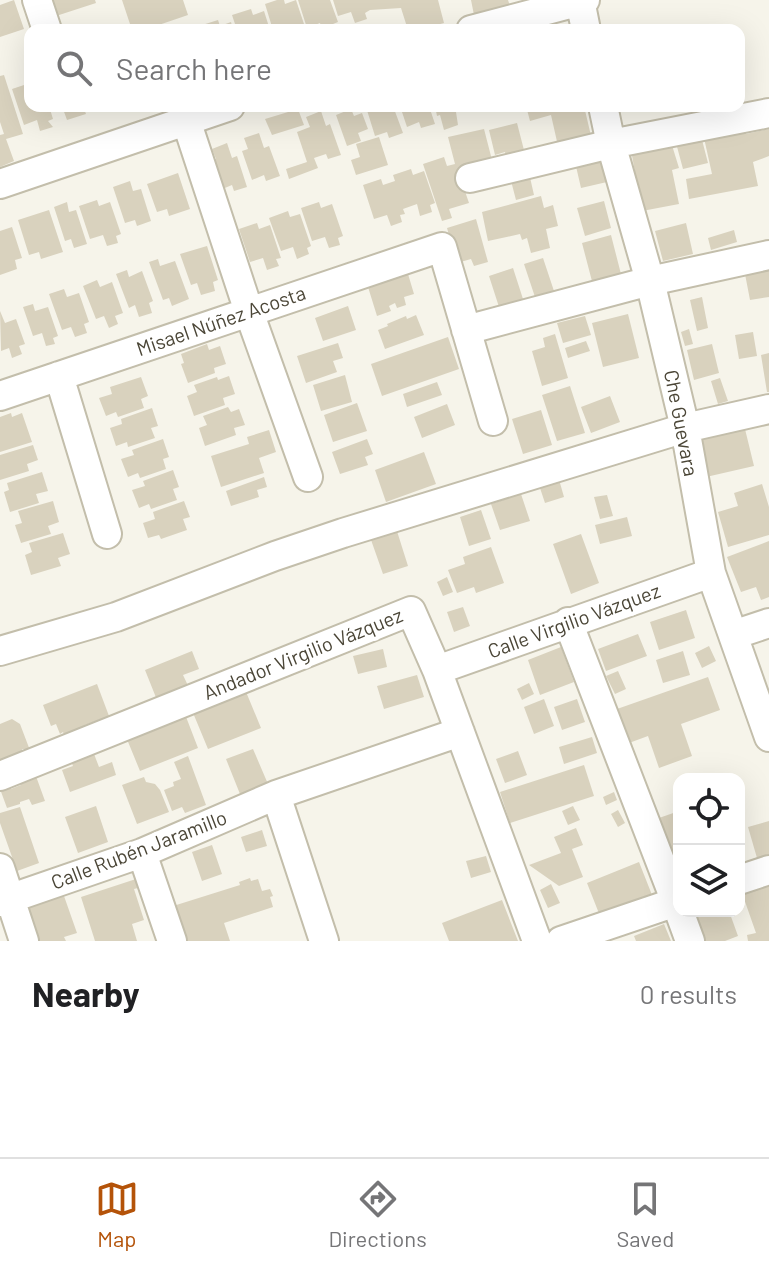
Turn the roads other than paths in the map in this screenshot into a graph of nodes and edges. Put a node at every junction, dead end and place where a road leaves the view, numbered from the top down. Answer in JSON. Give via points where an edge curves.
{"nodes":[{"id":1,"x":37,"y":0,"type":"edge"},
{"id":2,"x":582,"y":0,"type":"edge"},
{"id":3,"x":45,"y":24,"type":"edge"},
{"id":4,"x":493,"y":24,"type":"edge"},
{"id":5,"x":585,"y":24,"type":"edge"},
{"id":6,"x":211,"y":112,"type":"edge"},
{"id":7,"x":604,"y":112,"type":"edge"},
{"id":8,"x":769,"y":113,"type":"edge"},
{"id":9,"x":186,"y":120,"type":"junction"},
{"id":10,"x":611,"y":144,"type":"junction"},
{"id":11,"x":470,"y":178,"type":"dead end"},
{"id":12,"x":0,"y":184,"type":"edge"},
{"id":13,"x":769,"y":255,"type":"edge"},
{"id":14,"x":650,"y":281,"type":"junction"},
{"id":15,"x":249,"y":312,"type":"junction"},
{"id":16,"x":466,"y":330,"type":"junction"},
{"id":17,"x":59,"y":376,"type":"junction"},
{"id":18,"x":0,"y":396,"type":"edge"},
{"id":19,"x":769,"y":409,"type":"edge"},
{"id":20,"x":493,"y":421,"type":"dead end"},
{"id":21,"x":685,"y":428,"type":"junction"},
{"id":22,"x":308,"y":477,"type":"dead end"},
{"id":23,"x":107,"y":534,"type":"dead end"},
{"id":24,"x":711,"y":573,"type":"junction"},
{"id":25,"x":568,"y":622,"type":"junction"},
{"id":26,"x":769,"y":623,"type":"edge"},
{"id":27,"x":733,"y":635,"type":"junction"},
{"id":28,"x":0,"y":651,"type":"edge"},
{"id":29,"x":437,"y":670,"type":"junction"},
{"id":30,"x":460,"y":732,"type":"junction"},
{"id":31,"x":769,"y":737,"type":"edge"},
{"id":32,"x":0,"y":776,"type":"edge"},
{"id":33,"x":276,"y":795,"type":"junction"},
{"id":34,"x":142,"y":853,"type":"junction"},
{"id":35,"x":0,"y":868,"type":"edge"},
{"id":36,"x":769,"y":870,"type":"edge"},
{"id":37,"x":745,"y":878,"type":"edge"},
{"id":38,"x":673,"y":893,"type":"edge"},
{"id":39,"x":5,"y":900,"type":"edge"},
{"id":40,"x":673,"y":907,"type":"edge"},
{"id":41,"x":682,"y":917,"type":"edge"},
{"id":42,"x":24,"y":941,"type":"edge"},
{"id":43,"x":172,"y":941,"type":"edge"},
{"id":44,"x":324,"y":941,"type":"edge"},
{"id":45,"x":537,"y":941,"type":"edge"},
{"id":46,"x":561,"y":941,"type":"edge"},
{"id":47,"x":690,"y":941,"type":"edge"}],
"edges":[{"from":1,"to":3,"type":"street"},
{"from":2,"to":4,"type":"street"},
{"from":2,"to":5,"type":"street"},
{"from":6,"to":9,"type":"street"},
{"from":7,"to":10,"type":"street","name":"Che Guevara"},
{"from":8,"to":10,"type":"street"},
{"from":9,"to":12,"type":"street"},
{"from":9,"to":15,"type":"street"},
{"from":10,"to":11,"type":"street"},
{"from":10,"to":14,"type":"street","name":"Che Guevara"},
{"from":13,"to":14,"type":"street"},
{"from":14,"to":16,"type":"street"},
{"from":14,"to":21,"type":"street","name":"Che Guevara"},
{"from":15,"to":16,"type":"street","name":"Misael Núñez Acosta","via":[[442,247]]},
{"from":15,"to":17,"type":"street","name":"Misael Núñez Acosta"},
{"from":15,"to":22,"type":"street"},
{"from":16,"to":20,"type":"street"},
{"from":17,"to":18,"type":"street","name":"Misael Núñez Acosta"},
{"from":17,"to":23,"type":"street"},
{"from":19,"to":21,"type":"street"},
{"from":21,"to":24,"type":"street","name":"Che Guevara"},
{"from":21,"to":28,"type":"street","via":[[343,533],[116,617]]},
{"from":24,"to":25,"type":"street","name":"Calle Virgilio Vázquez"},
{"from":24,"to":27,"type":"street","name":"Che Guevara"},
{"from":25,"to":29,"type":"street","name":"Calle Virgilio Vázquez"},
{"from":25,"to":38,"type":"street"},
{"from":26,"to":27,"type":"street"},
{"from":27,"to":31,"type":"street","name":"Che Guevara"},
{"from":29,"to":30,"type":"street","name":"Andador Virgilio Vázquez"},
{"from":29,"to":32,"type":"street","name":"Andador Virgilio Vázquez","via":[[411,611]]},
{"from":30,"to":33,"type":"street","name":"Calle Rubén Jaramillo"},
{"from":30,"to":45,"type":"street","name":"Andador Virgilio Vázquez"},
{"from":33,"to":34,"type":"street","name":"Calle Rubén Jaramillo"},
{"from":33,"to":44,"type":"street"},
{"from":34,"to":39,"type":"street","name":"Calle Rubén Jaramillo"},
{"from":34,"to":43,"type":"street"},
{"from":35,"to":39,"type":"street"},
{"from":36,"to":37,"type":"street"},
{"from":39,"to":42,"type":"street"},
{"from":40,"to":46,"type":"street"},
{"from":41,"to":47,"type":"street"}]}
